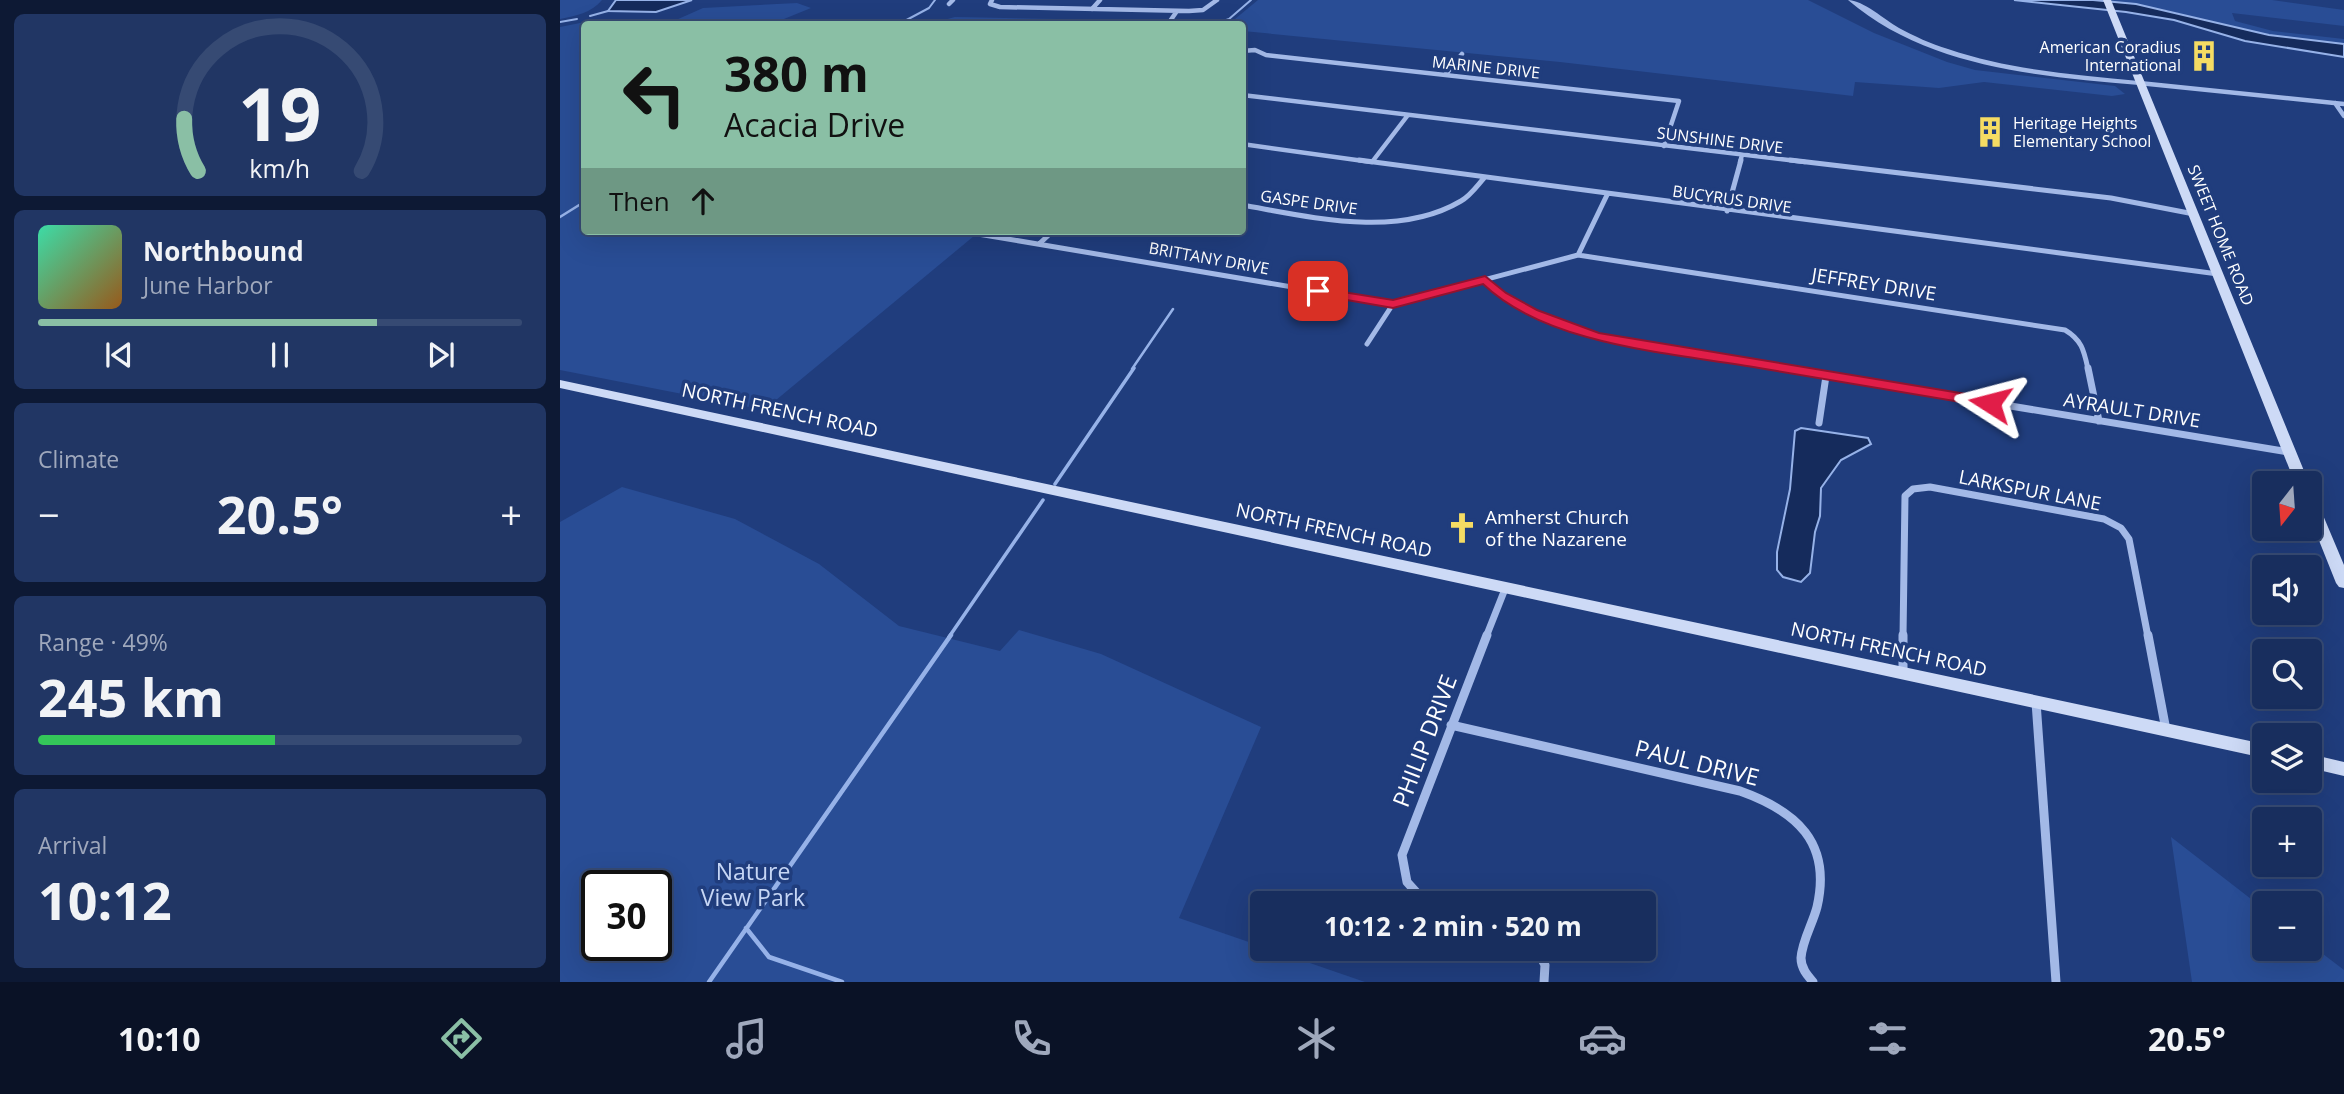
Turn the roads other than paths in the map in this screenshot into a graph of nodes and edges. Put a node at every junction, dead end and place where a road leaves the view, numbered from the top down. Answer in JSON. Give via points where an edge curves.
{"nodes":[{"id":1,"x":992,"y":0,"type":"edge"},
{"id":2,"x":1100,"y":0,"type":"edge"},
{"id":3,"x":1217,"y":0,"type":"edge"},
{"id":4,"x":1851,"y":0,"type":"edge"},
{"id":5,"x":2107,"y":0,"type":"edge"},
{"id":6,"x":1092,"y":9,"type":"junction"},
{"id":7,"x":1177,"y":11,"type":"junction"},
{"id":8,"x":1170,"y":21,"type":"edge"},
{"id":9,"x":1246,"y":51,"type":"edge"},
{"id":10,"x":1462,"y":54,"type":"dead end"},
{"id":11,"x":1446,"y":75,"type":"junction"},
{"id":12,"x":2139,"y":83,"type":"junction"},
{"id":13,"x":1675,"y":94,"type":"dead end"},
{"id":14,"x":1246,"y":95,"type":"edge"},
{"id":15,"x":1668,"y":99,"type":"junction"},
{"id":16,"x":2335,"y":103,"type":"junction"},
{"id":17,"x":2344,"y":104,"type":"edge"},
{"id":18,"x":1408,"y":115,"type":"junction"},
{"id":19,"x":2344,"y":116,"type":"edge"},
{"id":20,"x":1246,"y":145,"type":"edge"},
{"id":21,"x":1664,"y":146,"type":"junction"},
{"id":22,"x":1742,"y":155,"type":"junction"},
{"id":23,"x":1372,"y":163,"type":"junction"},
{"id":24,"x":1484,"y":178,"type":"junction"},
{"id":25,"x":1607,"y":195,"type":"junction"},
{"id":26,"x":1246,"y":206,"type":"edge"},
{"id":27,"x":1727,"y":211,"type":"junction"},
{"id":28,"x":2194,"y":214,"type":"junction"},
{"id":29,"x":984,"y":235,"type":"edge"},
{"id":30,"x":1048,"y":235,"type":"edge"},
{"id":31,"x":1038,"y":244,"type":"junction"},
{"id":32,"x":1577,"y":255,"type":"junction"},
{"id":33,"x":2218,"y":274,"type":"junction"},
{"id":34,"x":1485,"y":280,"type":"junction"},
{"id":35,"x":1393,"y":304,"type":"junction"},
{"id":36,"x":1367,"y":344,"type":"dead end"},
{"id":37,"x":1826,"y":376,"type":"junction"},
{"id":38,"x":560,"y":384,"type":"edge"},
{"id":39,"x":2099,"y":421,"type":"junction"},
{"id":40,"x":1819,"y":423,"type":"dead end"},
{"id":41,"x":2290,"y":452,"type":"junction"},
{"id":42,"x":2297,"y":471,"type":"edge"},
{"id":43,"x":2322,"y":530,"type":"edge"},
{"id":44,"x":2344,"y":583,"type":"edge"},
{"id":45,"x":1506,"y":589,"type":"junction"},
{"id":46,"x":1903,"y":674,"type":"junction"},
{"id":47,"x":2036,"y":702,"type":"junction"},
{"id":48,"x":1451,"y":724,"type":"junction"},
{"id":49,"x":2166,"y":730,"type":"junction"},
{"id":50,"x":2252,"y":748,"type":"edge"},
{"id":51,"x":2322,"y":764,"type":"edge"},
{"id":52,"x":2344,"y":769,"type":"edge"},
{"id":53,"x":1412,"y":891,"type":"edge"},
{"id":54,"x":1543,"y":961,"type":"edge"},
{"id":55,"x":1544,"y":982,"type":"edge"},
{"id":56,"x":1813,"y":982,"type":"edge"},
{"id":57,"x":2056,"y":982,"type":"edge"}],
"edges":[{"from":1,"to":6,"type":"street","via":[[990,4],[1000,6]]},
{"from":2,"to":6,"type":"street"},
{"from":3,"to":7,"type":"street","via":[[1203,10]]},
{"from":4,"to":12,"type":"street","via":[[1914,38],[1963,56],[2038,72]]},
{"from":5,"to":12,"type":"main road","name":"SWEET HOME ROAD"},
{"from":6,"to":7,"type":"street"},
{"from":7,"to":8,"type":"street"},
{"from":9,"to":11,"type":"street","name":"MARINE DRIVE"},
{"from":10,"to":11,"type":"street"},
{"from":11,"to":15,"type":"street","name":"MARINE DRIVE"},
{"from":12,"to":16,"type":"street"},
{"from":12,"to":28,"type":"main road","name":"SWEET HOME ROAD"},
{"from":13,"to":15,"type":"street"},
{"from":14,"to":18,"type":"street","name":"SUNSHINE DRIVE"},
{"from":15,"to":21,"type":"street","via":[[1679,101]]},
{"from":16,"to":17,"type":"street"},
{"from":16,"to":19,"type":"street"},
{"from":18,"to":21,"type":"street","name":"SUNSHINE DRIVE"},
{"from":18,"to":23,"type":"street"},
{"from":20,"to":23,"type":"street","name":"BUCYRUS DRIVE"},
{"from":21,"to":22,"type":"street","name":"SUNSHINE DRIVE"},
{"from":22,"to":27,"type":"street"},
{"from":22,"to":28,"type":"street","name":"SUNSHINE DRIVE","via":[[2111,198]]},
{"from":23,"to":24,"type":"street","name":"BUCYRUS DRIVE"},
{"from":24,"to":25,"type":"street","name":"BUCYRUS DRIVE"},
{"from":24,"to":26,"type":"street","name":"GASPE DRIVE","via":[[1457,203],[1393,221],[1343,221]]},
{"from":25,"to":27,"type":"street","name":"BUCYRUS DRIVE"},
{"from":25,"to":32,"type":"street"},
{"from":27,"to":33,"type":"street","name":"BUCYRUS DRIVE"},
{"from":28,"to":33,"type":"main road","name":"SWEET HOME ROAD"},
{"from":29,"to":31,"type":"street","name":"BRITTANY DRIVE"},
{"from":30,"to":31,"type":"street"},
{"from":31,"to":35,"type":"street","name":"BRITTANY DRIVE"},
{"from":32,"to":34,"type":"street"},
{"from":32,"to":39,"type":"street","name":"JEFFREY DRIVE","via":[[2065,330],[2083,346]]},
{"from":33,"to":41,"type":"main road","name":"SWEET HOME ROAD"},
{"from":34,"to":35,"type":"street"},
{"from":34,"to":37,"type":"street","name":"AYRAULT DRIVE","via":[[1519,306],[1574,330]]},
{"from":35,"to":36,"type":"street"},
{"from":37,"to":39,"type":"street","name":"AYRAULT DRIVE"},
{"from":37,"to":40,"type":"street"},
{"from":38,"to":45,"type":"main road","name":"NORTH FRENCH ROAD"},
{"from":39,"to":41,"type":"street","name":"AYRAULT DRIVE"},
{"from":41,"to":42,"type":"main road","name":"SWEET HOME ROAD"},
{"from":43,"to":44,"type":"main road"},
{"from":45,"to":46,"type":"main road","name":"NORTH FRENCH ROAD"},
{"from":45,"to":48,"type":"street","name":"PHILIP DRIVE"},
{"from":46,"to":47,"type":"main road","name":"NORTH FRENCH ROAD"},
{"from":46,"to":49,"type":"street","name":"LARKSPUR LANE","via":[[1908,492],[1930,487],[2104,519],[2121,528],[2129,539]]},
{"from":47,"to":49,"type":"main road","name":"NORTH FRENCH ROAD"},
{"from":47,"to":57,"type":"street"},
{"from":48,"to":53,"type":"street","name":"PHILIP DRIVE","via":[[1402,855],[1404,877]]},
{"from":48,"to":56,"type":"street","name":"PAUL DRIVE","via":[[1740,791],[1790,815],[1813,840],[1821,870],[1819,900],[1801,960]]},
{"from":49,"to":50,"type":"main road","name":"NORTH FRENCH ROAD"},
{"from":51,"to":52,"type":"main road"},
{"from":54,"to":55,"type":"street"}]}
